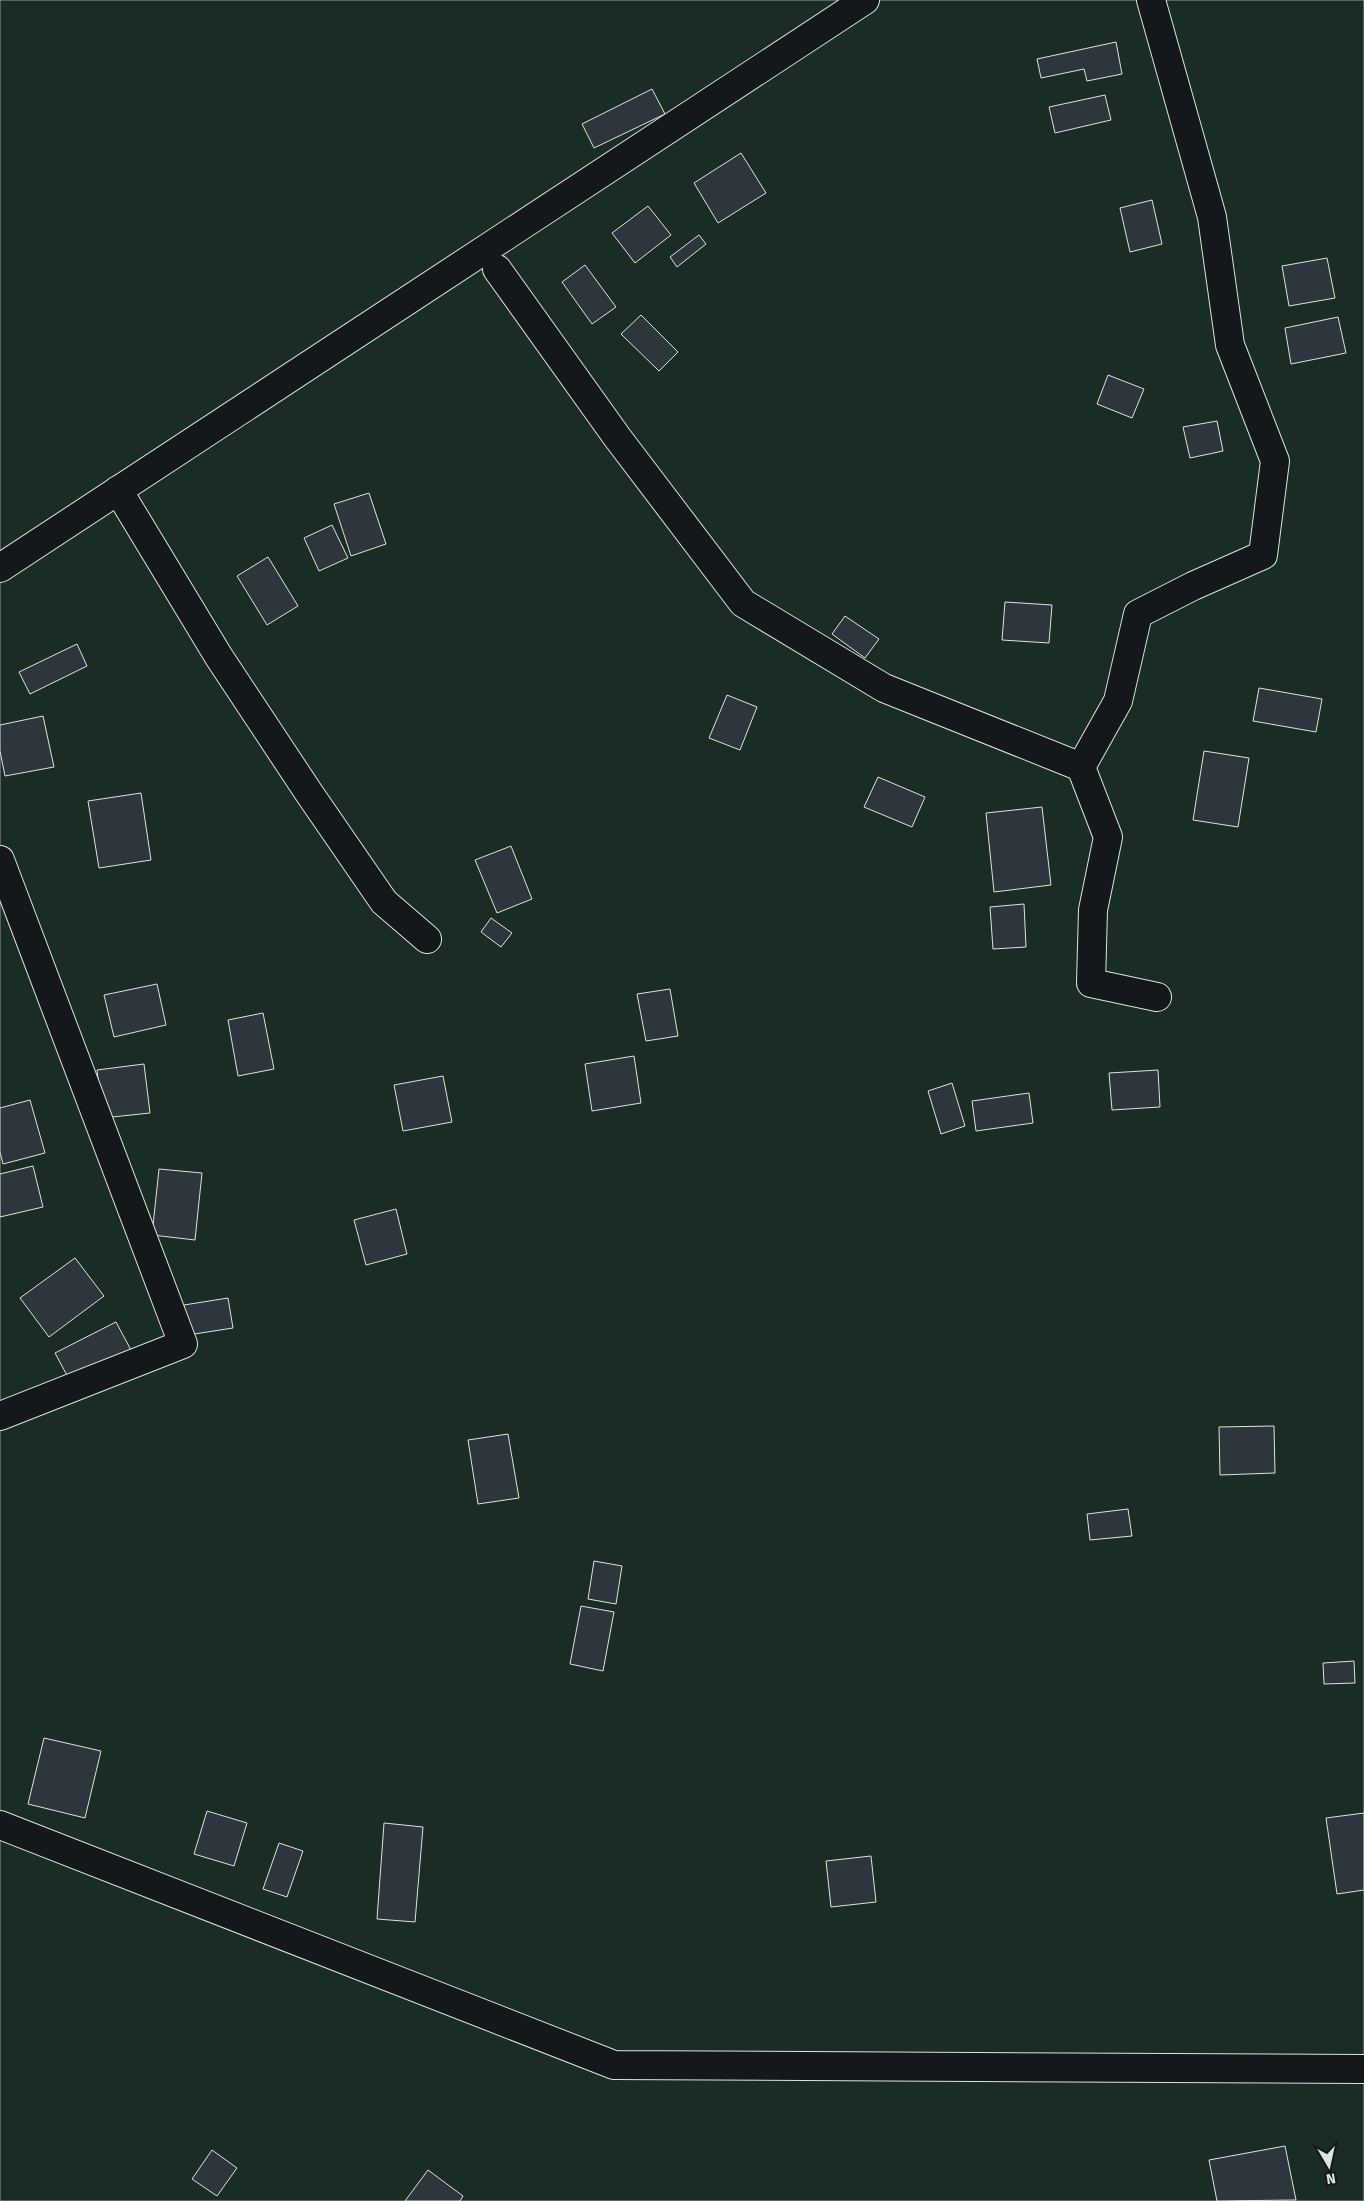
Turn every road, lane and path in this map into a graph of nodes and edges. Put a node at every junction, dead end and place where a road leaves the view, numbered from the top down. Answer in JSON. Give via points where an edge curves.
{"nodes":[{"id":1,"x":864,"y":0,"type":"edge"},
{"id":2,"x":1151,"y":0,"type":"edge"},
{"id":3,"x":497,"y":269,"type":"dead end"},
{"id":4,"x":118,"y":490,"type":"junction"},
{"id":5,"x":0,"y":568,"type":"edge"},
{"id":6,"x":1081,"y":768,"type":"junction"},
{"id":7,"x":0,"y":860,"type":"edge"},
{"id":8,"x":427,"y":939,"type":"dead end"},
{"id":9,"x":1157,"y":997,"type":"dead end"},
{"id":10,"x":0,"y":1416,"type":"edge"},
{"id":11,"x":0,"y":1825,"type":"edge"},
{"id":12,"x":1364,"y":2069,"type":"edge"}],
"edges":[{"from":1,"to":4,"type":"street"},
{"from":2,"to":6,"type":"street","via":[[1212,217],[1230,345],[1275,461],[1263,555],[1138,614],[1118,701]]},
{"from":3,"to":6,"type":"street","via":[[617,437],[743,603],[884,688]]},
{"from":4,"to":5,"type":"street"},
{"from":4,"to":8,"type":"street","via":[[219,657],[384,902]]},
{"from":6,"to":9,"type":"street","via":[[1108,837],[1093,910],[1091,983]]},
{"from":7,"to":10,"type":"street","via":[[183,1344]]},
{"from":11,"to":12,"type":"street","via":[[614,2065]]}]}
